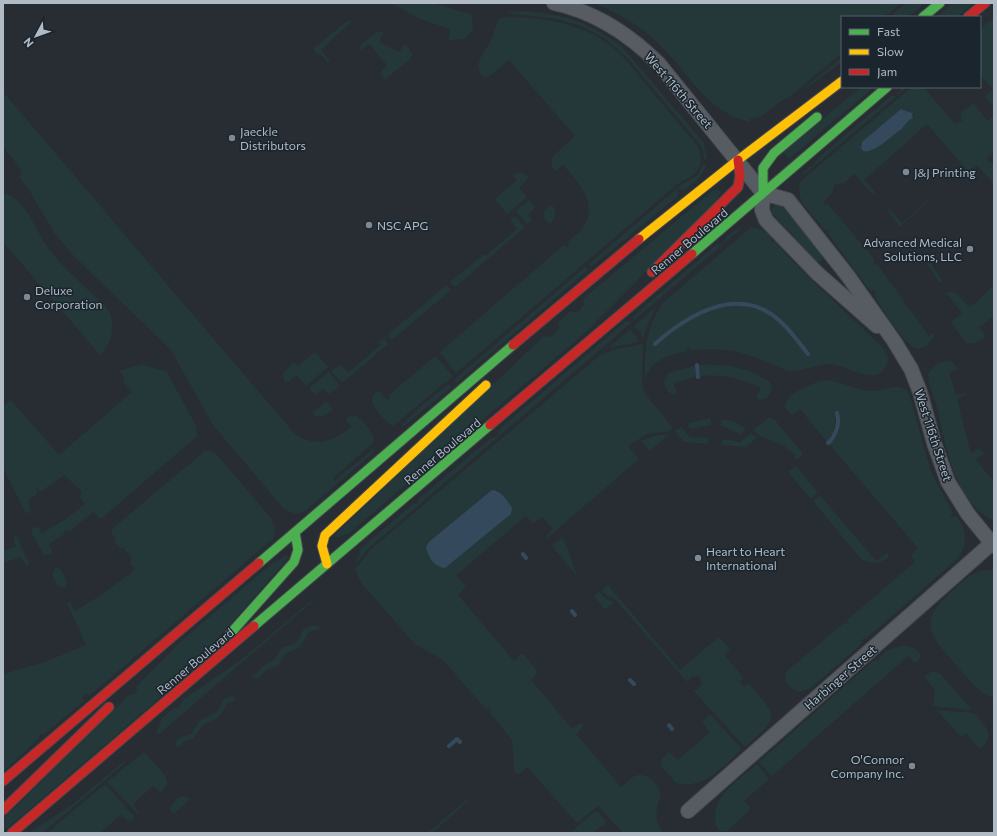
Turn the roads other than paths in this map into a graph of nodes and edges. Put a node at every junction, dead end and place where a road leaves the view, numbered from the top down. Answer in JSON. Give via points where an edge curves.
{"nodes":[{"id":1,"x":554,"y":3,"type":"edge"},
{"id":2,"x":940,"y":3,"type":"edge"},
{"id":3,"x":985,"y":3,"type":"edge"},
{"id":4,"x":924,"y":16,"type":"edge"},
{"id":5,"x":969,"y":16,"type":"edge"},
{"id":6,"x":841,"y":82,"type":"edge"},
{"id":7,"x":886,"y":88,"type":"edge"},
{"id":8,"x":824,"y":111,"type":"dead end"},
{"id":9,"x":738,"y":160,"type":"junction"},
{"id":10,"x":763,"y":193,"type":"junction"},
{"id":11,"x":645,"y":279,"type":"dead end"},
{"id":12,"x":622,"y":301,"type":"dead end"},
{"id":13,"x":613,"y":321,"type":"junction"},
{"id":14,"x":519,"y":340,"type":"junction"},
{"id":15,"x":894,"y":341,"type":"junction"},
{"id":16,"x":503,"y":367,"type":"dead end"},
{"id":17,"x":493,"y":379,"type":"dead end"},
{"id":18,"x":295,"y":532,"type":"junction"},
{"id":19,"x":993,"y":544,"type":"edge"},
{"id":20,"x":327,"y":564,"type":"junction"},
{"id":21,"x":136,"y":668,"type":"junction"},
{"id":22,"x":199,"y":673,"type":"junction"},
{"id":23,"x":3,"y":781,"type":"edge"},
{"id":24,"x":3,"y":810,"type":"edge"},
{"id":25,"x":688,"y":811,"type":"dead end"},
{"id":26,"x":12,"y":833,"type":"edge"}],
"edges":[{"from":1,"to":9,"type":"street","name":"West 116th Street","via":[[599,17],[642,47]]},
{"from":2,"to":4,"type":"main road"},
{"from":3,"to":5,"type":"main road"},
{"from":6,"to":9,"type":"main road"},
{"from":7,"to":10,"type":"main road","name":"Renner Boulevard"},
{"from":8,"to":10,"type":"main road","via":[[774,153],[762,168]]},
{"from":9,"to":10,"type":"street","name":"West 116th Street"},
{"from":9,"to":11,"type":"main road","via":[[738,186]]},
{"from":9,"to":14,"type":"main road","via":[[601,270]]},
{"from":10,"to":13,"type":"main road","name":"Renner Boulevard"},
{"from":10,"to":15,"type":"street","name":"West 116th Street","via":[[788,200],[848,276]]},
{"from":10,"to":15,"type":"street","name":"West 116th Street","via":[[762,210],[766,220],[817,273]]},
{"from":12,"to":13,"type":"main road"},
{"from":13,"to":20,"type":"main road","name":"Renner Boulevard"},
{"from":14,"to":16,"type":"main road"},
{"from":14,"to":18,"type":"main road"},
{"from":15,"to":19,"type":"street","name":"West 116th Street","via":[[911,369],[920,392],[948,482],[968,514]]},
{"from":17,"to":20,"type":"main road","via":[[326,535],[322,542],[322,550]]},
{"from":18,"to":21,"type":"main road"},
{"from":18,"to":22,"type":"main road","via":[[298,550],[294,562],[236,626]]},
{"from":19,"to":25,"type":"street","name":"Harbinger Street"},
{"from":20,"to":22,"type":"main road","name":"Renner Boulevard"},
{"from":21,"to":23,"type":"main road"},
{"from":21,"to":24,"type":"main road","via":[[119,697]]},
{"from":22,"to":26,"type":"main road","name":"Renner Boulevard"}]}
